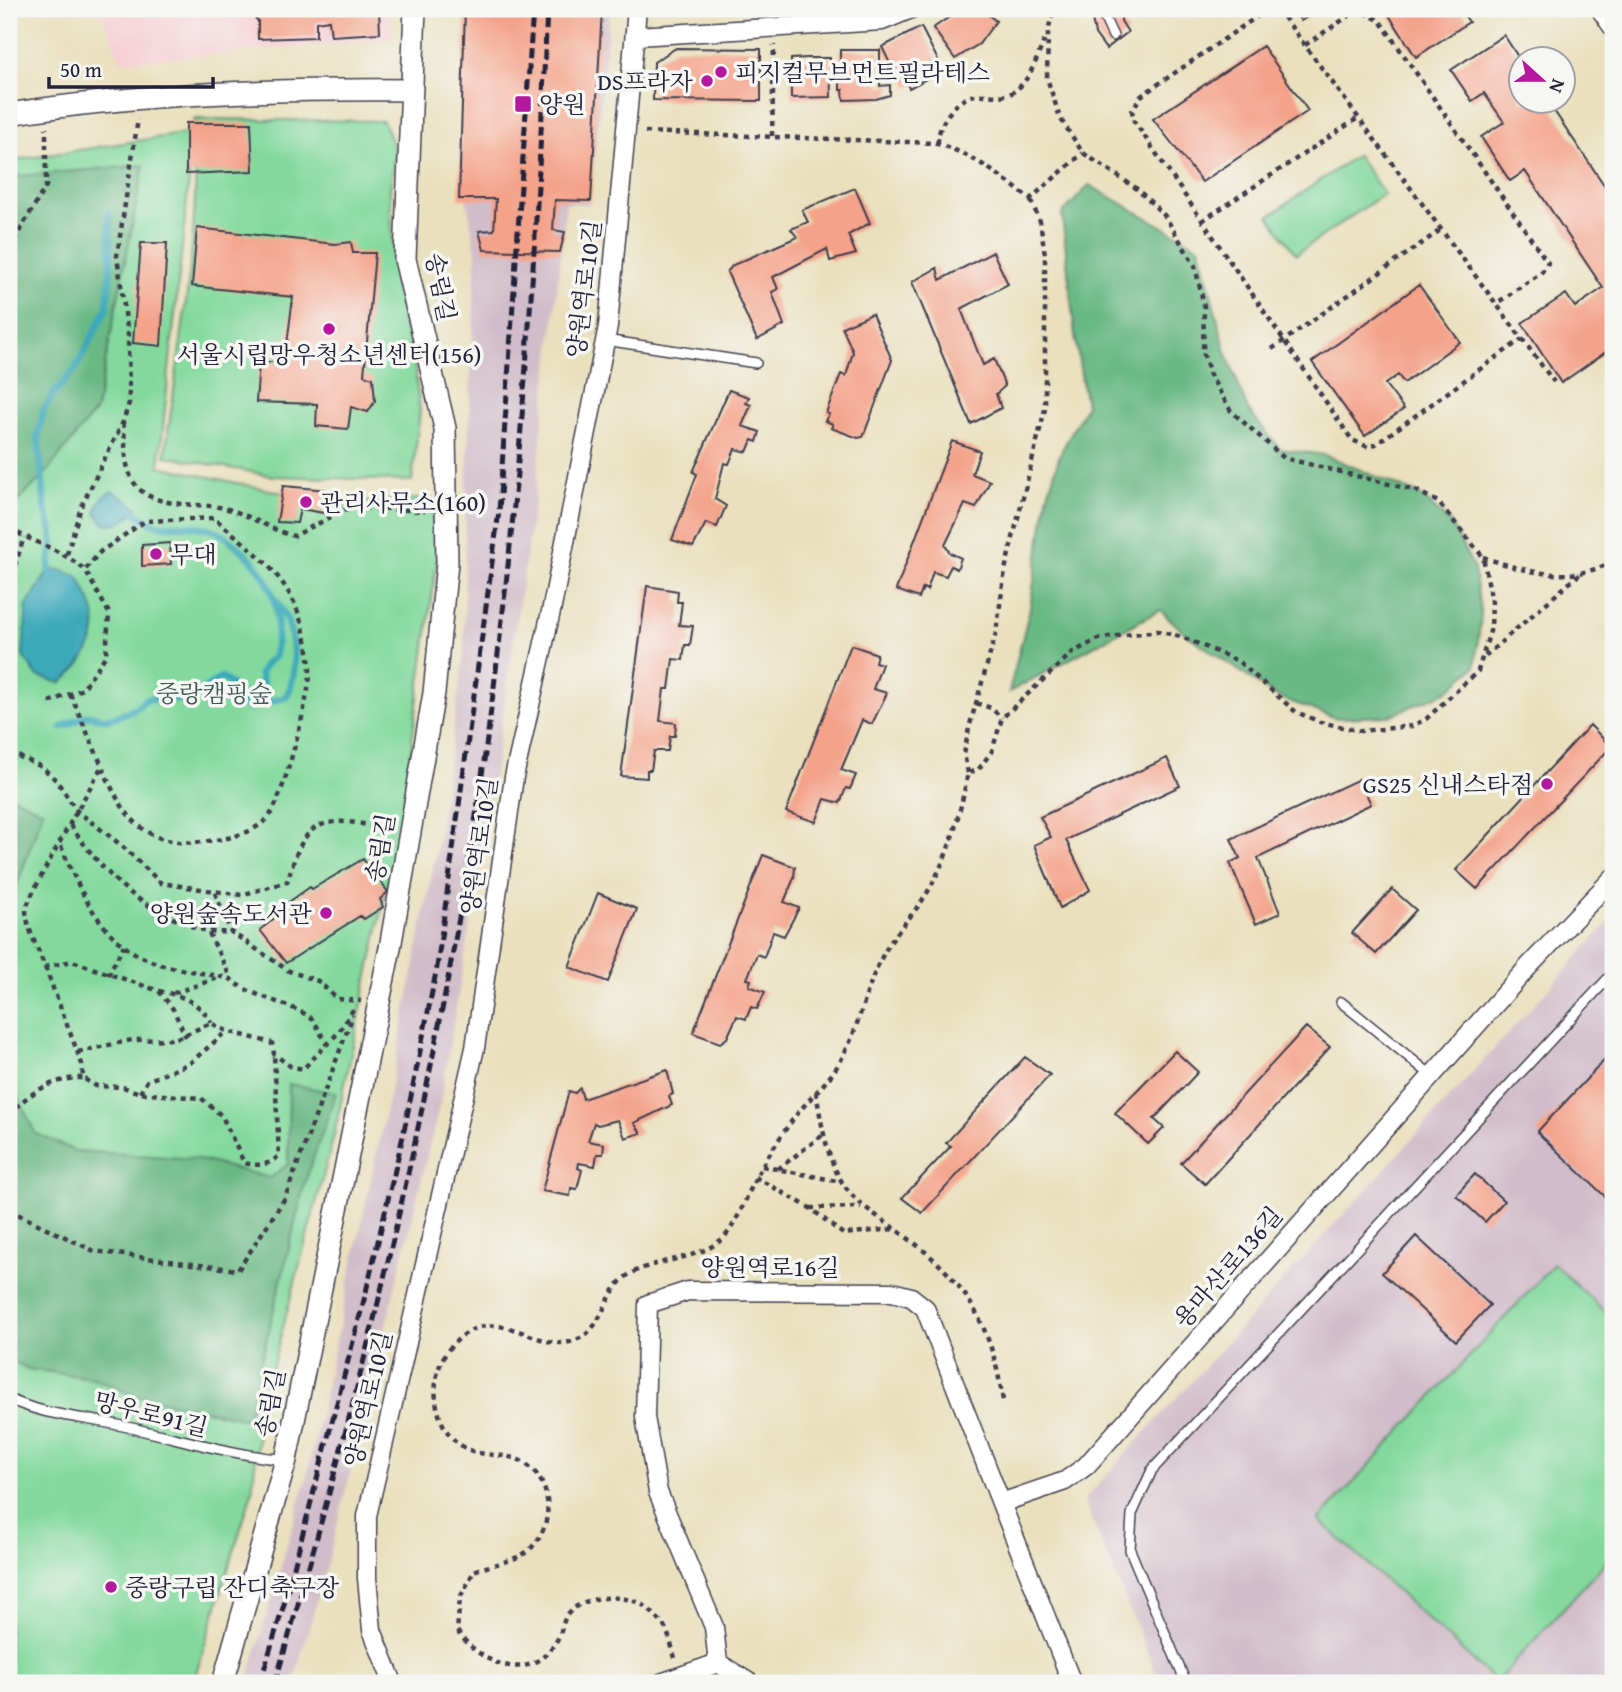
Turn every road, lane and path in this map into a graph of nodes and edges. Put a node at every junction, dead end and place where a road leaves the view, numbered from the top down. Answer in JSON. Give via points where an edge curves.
{"nodes":[{"id":1,"x":415,"y":9,"type":"edge"},
{"id":2,"x":637,"y":9,"type":"edge"},
{"id":3,"x":911,"y":9,"type":"edge"},
{"id":4,"x":1053,"y":9,"type":"edge"},
{"id":5,"x":1105,"y":9,"type":"edge"},
{"id":6,"x":1268,"y":9,"type":"edge"},
{"id":7,"x":1278,"y":9,"type":"edge"},
{"id":8,"x":1602,"y":9,"type":"edge"},
{"id":9,"x":883,"y":15,"type":"edge"},
{"id":10,"x":768,"y":21,"type":"edge"},
{"id":11,"x":1613,"y":24,"type":"edge"},
{"id":12,"x":1048,"y":32,"type":"junction"},
{"id":13,"x":637,"y":36,"type":"junction"},
{"id":14,"x":1113,"y":36,"type":"dead end"},
{"id":15,"x":1305,"y":45,"type":"junction"},
{"id":16,"x":412,"y":90,"type":"junction"},
{"id":17,"x":43,"y":109,"type":"junction"},
{"id":18,"x":9,"y":114,"type":"edge"},
{"id":19,"x":139,"y":114,"type":"dead end"},
{"id":20,"x":1359,"y":117,"type":"junction"},
{"id":21,"x":641,"y":132,"type":"dead end"},
{"id":22,"x":772,"y":136,"type":"junction"},
{"id":23,"x":938,"y":144,"type":"junction"},
{"id":24,"x":1083,"y":153,"type":"junction"},
{"id":25,"x":1030,"y":199,"type":"junction"},
{"id":26,"x":1202,"y":221,"type":"junction"},
{"id":27,"x":1441,"y":229,"type":"junction"},
{"id":28,"x":9,"y":249,"type":"edge"},
{"id":29,"x":1497,"y":303,"type":"junction"},
{"id":30,"x":1522,"y":339,"type":"junction"},
{"id":31,"x":605,"y":340,"type":"junction"},
{"id":32,"x":1284,"y":341,"type":"junction"},
{"id":33,"x":1272,"y":349,"type":"dead end"},
{"id":34,"x":756,"y":363,"type":"dead end"},
{"id":35,"x":1554,"y":382,"type":"dead end"},
{"id":36,"x":123,"y":422,"type":"junction"},
{"id":37,"x":447,"y":512,"type":"junction"},
{"id":38,"x":9,"y":528,"type":"edge"},
{"id":39,"x":24,"y":537,"type":"junction"},
{"id":40,"x":67,"y":554,"type":"junction"},
{"id":41,"x":1483,"y":557,"type":"junction"},
{"id":42,"x":1613,"y":561,"type":"edge"},
{"id":43,"x":85,"y":570,"type":"junction"},
{"id":44,"x":1582,"y":573,"type":"junction"},
{"id":45,"x":9,"y":585,"type":"edge"},
{"id":46,"x":1485,"y":656,"type":"junction"},
{"id":47,"x":70,"y":694,"type":"junction"},
{"id":48,"x":49,"y":702,"type":"dead end"},
{"id":49,"x":976,"y":702,"type":"junction"},
{"id":50,"x":1002,"y":718,"type":"junction"},
{"id":51,"x":9,"y":752,"type":"edge"},
{"id":52,"x":102,"y":766,"type":"junction"},
{"id":53,"x":968,"y":773,"type":"junction"},
{"id":54,"x":77,"y":811,"type":"junction"},
{"id":55,"x":70,"y":825,"type":"junction"},
{"id":56,"x":387,"y":832,"type":"dead end"},
{"id":57,"x":61,"y":846,"type":"junction"},
{"id":58,"x":1613,"y":878,"type":"edge"},
{"id":59,"x":213,"y":892,"type":"junction"},
{"id":60,"x":231,"y":932,"type":"junction"},
{"id":61,"x":209,"y":933,"type":"junction"},
{"id":62,"x":124,"y":945,"type":"junction"},
{"id":63,"x":46,"y":967,"type":"junction"},
{"id":64,"x":1613,"y":973,"type":"edge"},
{"id":65,"x":108,"y":975,"type":"junction"},
{"id":66,"x":222,"y":977,"type":"junction"},
{"id":67,"x":231,"y":979,"type":"junction"},
{"id":68,"x":159,"y":991,"type":"junction"},
{"id":69,"x":174,"y":993,"type":"junction"},
{"id":70,"x":360,"y":1001,"type":"junction"},
{"id":71,"x":1341,"y":1002,"type":"dead end"},
{"id":72,"x":211,"y":1023,"type":"junction"},
{"id":73,"x":227,"y":1031,"type":"junction"},
{"id":74,"x":186,"y":1037,"type":"junction"},
{"id":75,"x":327,"y":1045,"type":"junction"},
{"id":76,"x":77,"y":1052,"type":"junction"},
{"id":77,"x":274,"y":1054,"type":"junction"},
{"id":78,"x":1431,"y":1076,"type":"junction"},
{"id":79,"x":83,"y":1078,"type":"junction"},
{"id":80,"x":816,"y":1092,"type":"junction"},
{"id":81,"x":140,"y":1093,"type":"junction"},
{"id":82,"x":9,"y":1115,"type":"edge"},
{"id":83,"x":824,"y":1134,"type":"junction"},
{"id":84,"x":762,"y":1166,"type":"junction"},
{"id":85,"x":777,"y":1169,"type":"junction"},
{"id":86,"x":755,"y":1177,"type":"junction"},
{"id":87,"x":843,"y":1182,"type":"junction"},
{"id":88,"x":862,"y":1207,"type":"junction"},
{"id":89,"x":810,"y":1208,"type":"junction"},
{"id":90,"x":9,"y":1210,"type":"edge"},
{"id":91,"x":895,"y":1228,"type":"junction"},
{"id":92,"x":9,"y":1399,"type":"edge"},
{"id":93,"x":1003,"y":1401,"type":"dead end"},
{"id":94,"x":286,"y":1460,"type":"junction"},
{"id":95,"x":1001,"y":1503,"type":"junction"},
{"id":96,"x":718,"y":1663,"type":"junction"},
{"id":97,"x":677,"y":1664,"type":"dead end"},
{"id":98,"x":223,"y":1683,"type":"edge"},
{"id":99,"x":393,"y":1683,"type":"edge"},
{"id":100,"x":661,"y":1683,"type":"edge"},
{"id":101,"x":750,"y":1683,"type":"edge"},
{"id":102,"x":1072,"y":1683,"type":"edge"},
{"id":103,"x":1186,"y":1683,"type":"edge"}],
"edges":[{"from":1,"to":16,"type":"street","name":"송림길"},
{"from":2,"to":13,"type":"street","name":"양원역로10길"},
{"from":3,"to":9,"type":"street"},
{"from":4,"to":12,"type":"path"},
{"from":5,"to":14,"type":"lane","via":[[1104,19]]},
{"from":6,"to":26,"type":"path","via":[[1141,96],[1132,111],[1138,129]]},
{"from":7,"to":15,"type":"path"},
{"from":8,"to":11,"type":"street"},
{"from":9,"to":10,"type":"street"},
{"from":10,"to":13,"type":"street"},
{"from":10,"to":22,"type":"path"},
{"from":12,"to":23,"type":"path","via":[[1021,86],[1005,95],[976,95],[964,101],[945,117]]},
{"from":12,"to":24,"type":"path","via":[[1047,78],[1060,118]]},
{"from":13,"to":31,"type":"street","name":"양원역로10길"},
{"from":15,"to":20,"type":"path"},
{"from":15,"to":29,"type":"path","via":[[1358,10],[1385,28],[1548,263],[1541,273]]},
{"from":16,"to":17,"type":"street","via":[[230,93]]},
{"from":16,"to":37,"type":"street","name":"송림길","via":[[405,259],[445,429]]},
{"from":17,"to":18,"type":"street"},
{"from":17,"to":28,"type":"path","via":[[46,186]]},
{"from":19,"to":36,"type":"path","via":[[117,256],[128,335],[129,403]]},
{"from":20,"to":26,"type":"path"},
{"from":20,"to":27,"type":"path"},
{"from":21,"to":22,"type":"path"},
{"from":22,"to":23,"type":"path"},
{"from":23,"to":25,"type":"path","via":[[984,164]]},
{"from":24,"to":25,"type":"path"},
{"from":24,"to":41,"type":"path","via":[[1136,188],[1165,216],[1195,266],[1204,306],[1203,352],[1210,375],[1231,411],[1284,458],[1417,491],[1438,502]]},
{"from":25,"to":49,"type":"path","via":[[1040,221],[1045,255],[1045,409],[1005,570],[996,633]]},
{"from":26,"to":32,"type":"path"},
{"from":27,"to":29,"type":"path"},
{"from":27,"to":32,"type":"path"},
{"from":29,"to":30,"type":"path"},
{"from":30,"to":32,"type":"path","via":[[1368,447],[1352,440]]},
{"from":30,"to":35,"type":"path"},
{"from":31,"to":34,"type":"lane"},
{"from":31,"to":99,"type":"street","name":"양원역로10길","via":[[513,777],[475,1048],[367,1516],[372,1630]]},
{"from":32,"to":33,"type":"path"},
{"from":36,"to":37,"type":"path","via":[[129,471],[136,485],[160,502],[244,513],[294,536],[350,508]]},
{"from":36,"to":40,"type":"path","via":[[81,507]]},
{"from":37,"to":94,"type":"street","name":"송림길","via":[[447,563],[434,693],[390,948]]},
{"from":38,"to":39,"type":"path"},
{"from":39,"to":40,"type":"path"},
{"from":39,"to":45,"type":"path"},
{"from":40,"to":43,"type":"path"},
{"from":41,"to":44,"type":"path","via":[[1537,573]]},
{"from":41,"to":46,"type":"path","via":[[1492,602]]},
{"from":42,"to":44,"type":"path"},
{"from":43,"to":47,"type":"path","via":[[109,613],[106,655],[83,689]]},
{"from":43,"to":52,"type":"path","via":[[100,552],[145,521],[214,518],[265,560],[295,606],[310,675],[287,771],[271,814],[245,834],[206,842],[152,836],[125,814]]},
{"from":44,"to":46,"type":"path"},
{"from":46,"to":50,"type":"path","via":[[1478,671],[1426,719],[1412,726],[1361,731],[1296,712],[1238,660],[1216,650],[1158,631],[1130,633],[1073,652]]},
{"from":47,"to":48,"type":"path"},
{"from":47,"to":52,"type":"path"},
{"from":49,"to":50,"type":"path"},
{"from":49,"to":53,"type":"path","via":[[964,754]]},
{"from":50,"to":53,"type":"path","via":[[992,751],[978,770]]},
{"from":51,"to":54,"type":"path","via":[[42,767]]},
{"from":52,"to":54,"type":"path"},
{"from":53,"to":80,"type":"path","via":[[951,842],[931,888],[881,958],[840,1062]]},
{"from":54,"to":55,"type":"path"},
{"from":54,"to":59,"type":"path","via":[[161,883]]},
{"from":55,"to":57,"type":"path"},
{"from":55,"to":61,"type":"path","via":[[119,886],[152,909]]},
{"from":56,"to":59,"type":"path","via":[[370,824],[335,823],[312,830],[299,847],[287,882],[241,895]]},
{"from":57,"to":62,"type":"path","via":[[95,917]]},
{"from":57,"to":63,"type":"path","via":[[28,899],[26,910]]},
{"from":58,"to":78,"type":"street","name":"용마산로136길"},
{"from":59,"to":60,"type":"path","via":[[218,894]]},
{"from":60,"to":61,"type":"path"},
{"from":60,"to":70,"type":"path","via":[[289,971],[318,981],[337,999]]},
{"from":61,"to":67,"type":"path"},
{"from":62,"to":65,"type":"path"},
{"from":62,"to":66,"type":"path","via":[[154,962]]},
{"from":63,"to":65,"type":"path","via":[[72,961]]},
{"from":63,"to":76,"type":"path"},
{"from":64,"to":103,"type":"lane","via":[[1152,1470],[1132,1514],[1130,1550]]},
{"from":65,"to":68,"type":"path"},
{"from":66,"to":67,"type":"path"},
{"from":66,"to":69,"type":"path"},
{"from":67,"to":75,"type":"path","via":[[312,1018]]},
{"from":68,"to":69,"type":"path"},
{"from":68,"to":74,"type":"path"},
{"from":69,"to":72,"type":"path","via":[[206,1011]]},
{"from":70,"to":75,"type":"path"},
{"from":70,"to":90,"type":"path","via":[[285,1198],[238,1270],[94,1251]]},
{"from":71,"to":78,"type":"lane"},
{"from":72,"to":73,"type":"path"},
{"from":72,"to":74,"type":"path"},
{"from":73,"to":77,"type":"path","via":[[272,1043]]},
{"from":73,"to":81,"type":"path","via":[[190,1063],[147,1081]]},
{"from":74,"to":76,"type":"path","via":[[132,1040]]},
{"from":75,"to":77,"type":"path","via":[[303,1069]]},
{"from":76,"to":79,"type":"path"},
{"from":77,"to":81,"type":"path","via":[[279,1156],[270,1164],[244,1163],[222,1116],[201,1098]]},
{"from":78,"to":95,"type":"street","name":"용마산로136길","via":[[1086,1466],[1065,1481]]},
{"from":79,"to":81,"type":"path","via":[[96,1086]]},
{"from":79,"to":82,"type":"path","via":[[71,1077],[33,1093],[21,1099]]},
{"from":80,"to":83,"type":"path"},
{"from":80,"to":84,"type":"path"},
{"from":83,"to":85,"type":"path"},
{"from":83,"to":87,"type":"path"},
{"from":84,"to":85,"type":"path"},
{"from":84,"to":86,"type":"path"},
{"from":85,"to":87,"type":"path"},
{"from":86,"to":89,"type":"path"},
{"from":86,"to":97,"type":"path","via":[[726,1235],[701,1251],[628,1275],[613,1290],[598,1322],[576,1340],[549,1343],[497,1325],[472,1331],[449,1349],[435,1377],[437,1406],[447,1433],[469,1450],[518,1460],[540,1477],[549,1502],[545,1532],[527,1553],[474,1572],[464,1589],[457,1630],[472,1650],[496,1664],[519,1668],[540,1658],[557,1641],[568,1614],[590,1601],[614,1597],[642,1605],[664,1625]]},
{"from":87,"to":88,"type":"path"},
{"from":88,"to":89,"type":"path"},
{"from":88,"to":91,"type":"path"},
{"from":89,"to":91,"type":"path","via":[[843,1234]]},
{"from":91,"to":93,"type":"path","via":[[933,1258],[960,1287],[982,1321],[997,1360]]},
{"from":92,"to":94,"type":"lane","name":"망우로91길","via":[[34,1410],[138,1429],[204,1448]]},
{"from":94,"to":98,"type":"street","name":"송림길"},
{"from":95,"to":96,"type":"street","name":"양원역로16길","via":[[925,1308],[911,1297],[892,1292],[688,1291],[648,1304],[645,1417],[658,1492],[714,1627]]},
{"from":95,"to":102,"type":"street"},
{"from":96,"to":100,"type":"street"},
{"from":96,"to":101,"type":"street"}]}
